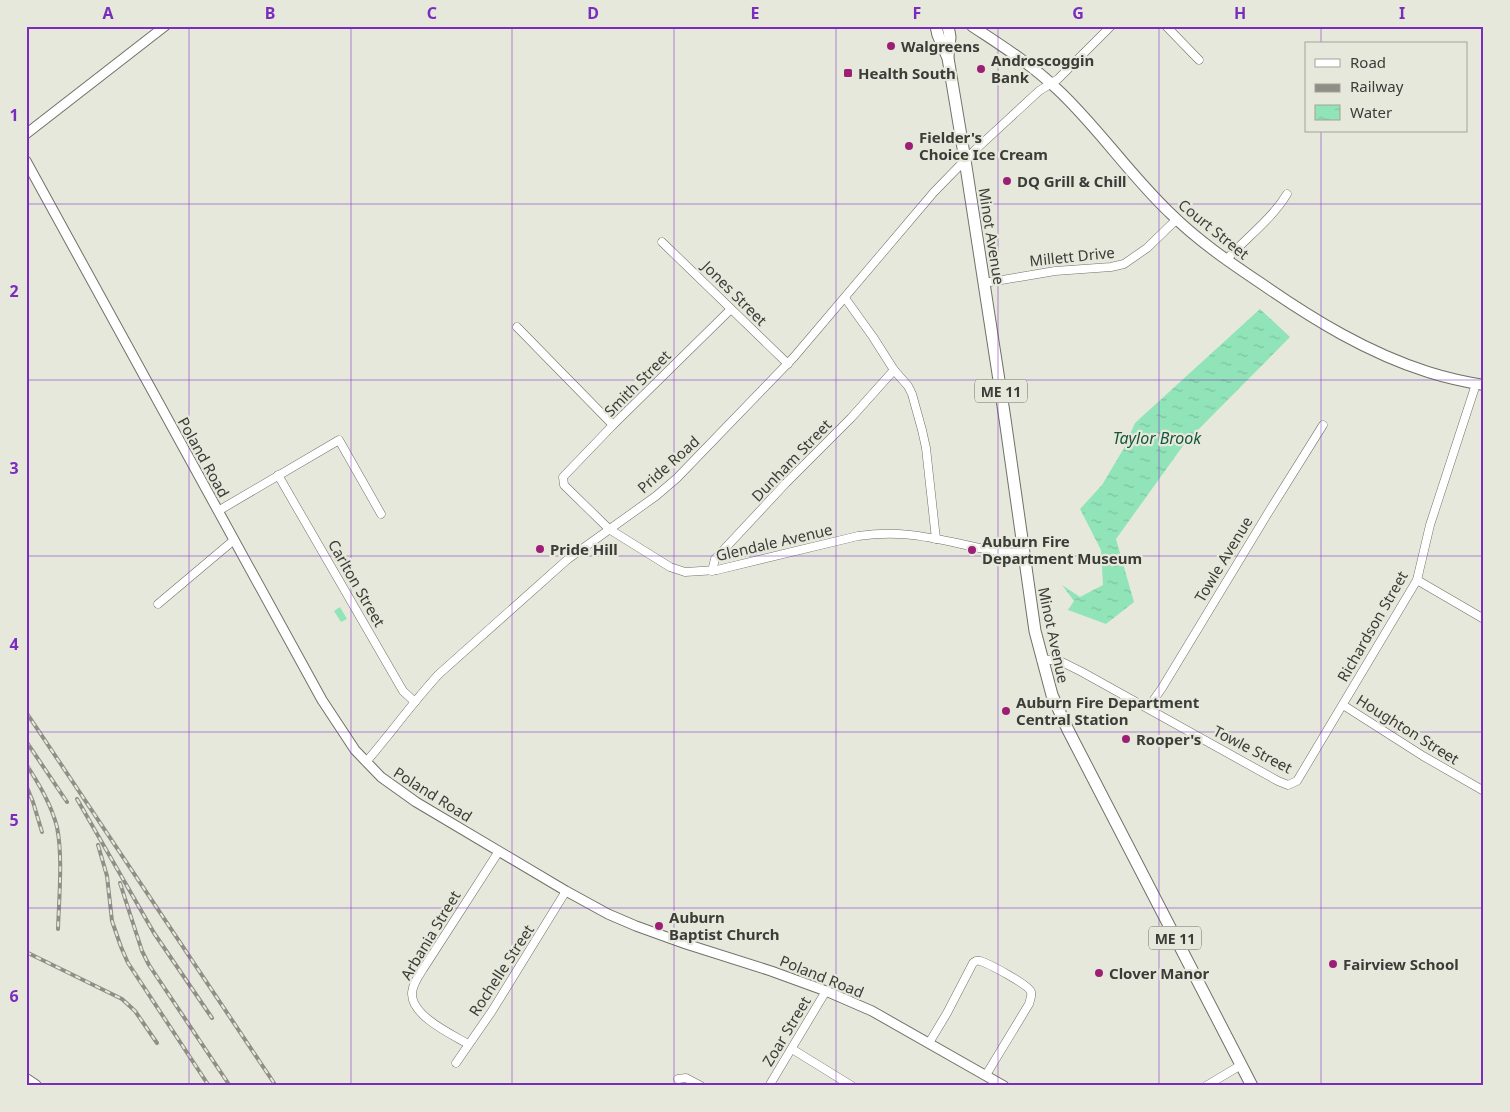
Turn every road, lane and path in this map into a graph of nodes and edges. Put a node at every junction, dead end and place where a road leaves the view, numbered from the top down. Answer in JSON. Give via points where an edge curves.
{"nodes":[{"id":1,"x":165,"y":26,"type":"edge"},
{"id":2,"x":936,"y":26,"type":"edge"},
{"id":3,"x":948,"y":26,"type":"edge"},
{"id":4,"x":972,"y":26,"type":"edge"},
{"id":5,"x":1111,"y":26,"type":"edge"},
{"id":6,"x":1166,"y":26,"type":"edge"},
{"id":7,"x":948,"y":58,"type":"junction"},
{"id":8,"x":1200,"y":60,"type":"dead end"},
{"id":9,"x":1051,"y":83,"type":"junction"},
{"id":10,"x":26,"y":134,"type":"edge"},
{"id":11,"x":26,"y":160,"type":"edge"},
{"id":12,"x":965,"y":160,"type":"junction"},
{"id":13,"x":1287,"y":194,"type":"dead end"},
{"id":14,"x":1177,"y":219,"type":"junction"},
{"id":15,"x":662,"y":242,"type":"dead end"},
{"id":16,"x":1226,"y":260,"type":"junction"},
{"id":17,"x":984,"y":283,"type":"junction"},
{"id":18,"x":845,"y":298,"type":"junction"},
{"id":19,"x":731,"y":309,"type":"junction"},
{"id":20,"x":517,"y":327,"type":"dead end"},
{"id":21,"x":788,"y":364,"type":"junction"},
{"id":22,"x":894,"y":370,"type":"junction"},
{"id":23,"x":1480,"y":385,"type":"edge"},
{"id":24,"x":1323,"y":425,"type":"dead end"},
{"id":25,"x":613,"y":426,"type":"junction"},
{"id":26,"x":278,"y":475,"type":"junction"},
{"id":27,"x":563,"y":477,"type":"joint"},
{"id":28,"x":218,"y":511,"type":"junction"},
{"id":29,"x":381,"y":514,"type":"dead end"},
{"id":30,"x":609,"y":529,"type":"junction"},
{"id":31,"x":936,"y":539,"type":"junction"},
{"id":32,"x":234,"y":540,"type":"junction"},
{"id":33,"x":1024,"y":552,"type":"junction"},
{"id":34,"x":712,"y":571,"type":"junction"},
{"id":35,"x":1418,"y":580,"type":"junction"},
{"id":36,"x":158,"y":604,"type":"dead end"},
{"id":37,"x":1484,"y":618,"type":"edge"},
{"id":38,"x":1041,"y":659,"type":"junction"},
{"id":39,"x":415,"y":702,"type":"junction"},
{"id":40,"x":1343,"y":705,"type":"junction"},
{"id":41,"x":1148,"y":708,"type":"junction"},
{"id":42,"x":366,"y":762,"type":"junction"},
{"id":43,"x":1293,"y":784,"type":"joint"},
{"id":44,"x":1484,"y":791,"type":"edge"},
{"id":45,"x":499,"y":850,"type":"junction"},
{"id":46,"x":566,"y":891,"type":"junction"},
{"id":47,"x":826,"y":991,"type":"junction"},
{"id":48,"x":929,"y":1043,"type":"junction"},
{"id":49,"x":468,"y":1044,"type":"junction"},
{"id":50,"x":792,"y":1049,"type":"junction"},
{"id":51,"x":456,"y":1063,"type":"dead end"},
{"id":52,"x":1242,"y":1065,"type":"junction"},
{"id":53,"x":986,"y":1075,"type":"junction"},
{"id":54,"x":678,"y":1079,"type":"dead end"},
{"id":55,"x":26,"y":1080,"type":"edge"},
{"id":56,"x":34,"y":1086,"type":"edge"},
{"id":57,"x":701,"y":1086,"type":"edge"},
{"id":58,"x":769,"y":1086,"type":"edge"},
{"id":59,"x":852,"y":1086,"type":"edge"},
{"id":60,"x":1004,"y":1086,"type":"edge"},
{"id":61,"x":1206,"y":1086,"type":"edge"},
{"id":62,"x":1252,"y":1086,"type":"edge"}],
"edges":[{"from":1,"to":10,"type":"street"},
{"from":2,"to":7,"type":"main road","name":"Minot Avenue","number":"ME 11"},
{"from":3,"to":7,"type":"main road","name":"Minot Avenue","number":"ME 11"},
{"from":4,"to":9,"type":"main road","name":"Court Street"},
{"from":5,"to":9,"type":"street","name":"Pride Road"},
{"from":6,"to":8,"type":"street"},
{"from":7,"to":12,"type":"main road","name":"Minot Avenue","number":"ME 11"},
{"from":9,"to":12,"type":"street","name":"Pride Road"},
{"from":9,"to":14,"type":"main road","name":"Court Street"},
{"from":11,"to":28,"type":"street","name":"Poland Road"},
{"from":12,"to":17,"type":"main road","name":"Minot Avenue","number":"ME 11"},
{"from":12,"to":18,"type":"street","name":"Pride Road"},
{"from":13,"to":16,"type":"street","via":[[1279,208]]},
{"from":14,"to":16,"type":"main road","name":"Court Street"},
{"from":14,"to":17,"type":"street","name":"Millett Drive","via":[[1147,248],[1124,264]]},
{"from":15,"to":19,"type":"street","name":"Jones Street"},
{"from":16,"to":23,"type":"main road","name":"Court Street","via":[[1348,338],[1428,372]]},
{"from":17,"to":33,"type":"main road","name":"Minot Avenue","number":"ME 11"},
{"from":18,"to":21,"type":"street","name":"Pride Road"},
{"from":18,"to":22,"type":"street"},
{"from":19,"to":21,"type":"street","name":"Jones Street"},
{"from":19,"to":25,"type":"street","name":"Smith Street"},
{"from":20,"to":25,"type":"street"},
{"from":21,"to":30,"type":"street","name":"Pride Road","via":[[677,478]]},
{"from":22,"to":31,"type":"street","via":[[912,394],[922,430]]},
{"from":22,"to":34,"type":"street","name":"Dunham Street","via":[[715,559]]},
{"from":23,"to":35,"type":"street","name":"Richardson Street","via":[[1430,525]]},
{"from":24,"to":41,"type":"street","name":"Towle Avenue"},
{"from":25,"to":27,"type":"street","name":"Smith Street"},
{"from":26,"to":28,"type":"street"},
{"from":26,"to":29,"type":"street","via":[[339,440]]},
{"from":26,"to":39,"type":"street","name":"Carlton Street","via":[[403,691]]},
{"from":27,"to":30,"type":"street","name":"Glendale Avenue","via":[[564,485]]},
{"from":28,"to":32,"type":"street","name":"Poland Road"},
{"from":30,"to":34,"type":"street","name":"Glendale Avenue","via":[[676,570]]},
{"from":30,"to":39,"type":"street","name":"Pride Road","via":[[509,610],[439,674]]},
{"from":31,"to":33,"type":"street","name":"Glendale Avenue","via":[[1000,553]]},
{"from":31,"to":34,"type":"street","name":"Glendale Avenue","via":[[891,533],[858,536]]},
{"from":32,"to":36,"type":"street"},
{"from":32,"to":42,"type":"street","name":"Poland Road","via":[[327,708]]},
{"from":33,"to":38,"type":"main road","name":"Minot Avenue","number":"ME 11"},
{"from":35,"to":37,"type":"street"},
{"from":35,"to":40,"type":"street","name":"Richardson Street"},
{"from":38,"to":41,"type":"street","name":"Towle Street","via":[[1064,662]]},
{"from":38,"to":52,"type":"main road","name":"Minot Avenue","number":"ME 11","via":[[1052,695],[1068,730]]},
{"from":39,"to":42,"type":"street","name":"Pride Road"},
{"from":40,"to":43,"type":"street","name":"Richardson Street","via":[[1303,773]]},
{"from":40,"to":44,"type":"street","name":"Houghton Street"},
{"from":41,"to":43,"type":"street","name":"Towle Street","via":[[1278,781]]},
{"from":42,"to":45,"type":"street","name":"Poland Road","via":[[404,794]]},
{"from":45,"to":46,"type":"street","name":"Poland Road"},
{"from":45,"to":49,"type":"street","name":"Arbania Street","via":[[413,987],[413,1003],[422,1014]]},
{"from":46,"to":47,"type":"street","name":"Poland Road","via":[[644,929]]},
{"from":46,"to":49,"type":"street","name":"Rochelle Street"},
{"from":47,"to":48,"type":"street","name":"Poland Road","via":[[872,1011]]},
{"from":47,"to":50,"type":"street","name":"Zoar Street"},
{"from":48,"to":53,"type":"street","name":"Poland Road"},
{"from":48,"to":53,"type":"street","via":[[972,963],[984,962],[1031,992],[1029,1004]]},
{"from":49,"to":51,"type":"street","name":"Rochelle Street"},
{"from":50,"to":58,"type":"street","name":"Zoar Street"},
{"from":50,"to":59,"type":"street"},
{"from":52,"to":61,"type":"street"},
{"from":52,"to":62,"type":"main road","name":"Minot Avenue","number":"ME 11"},
{"from":53,"to":60,"type":"street","name":"Poland Road"},
{"from":54,"to":57,"type":"street","via":[[686,1078]]},
{"from":55,"to":56,"type":"highway"}]}
